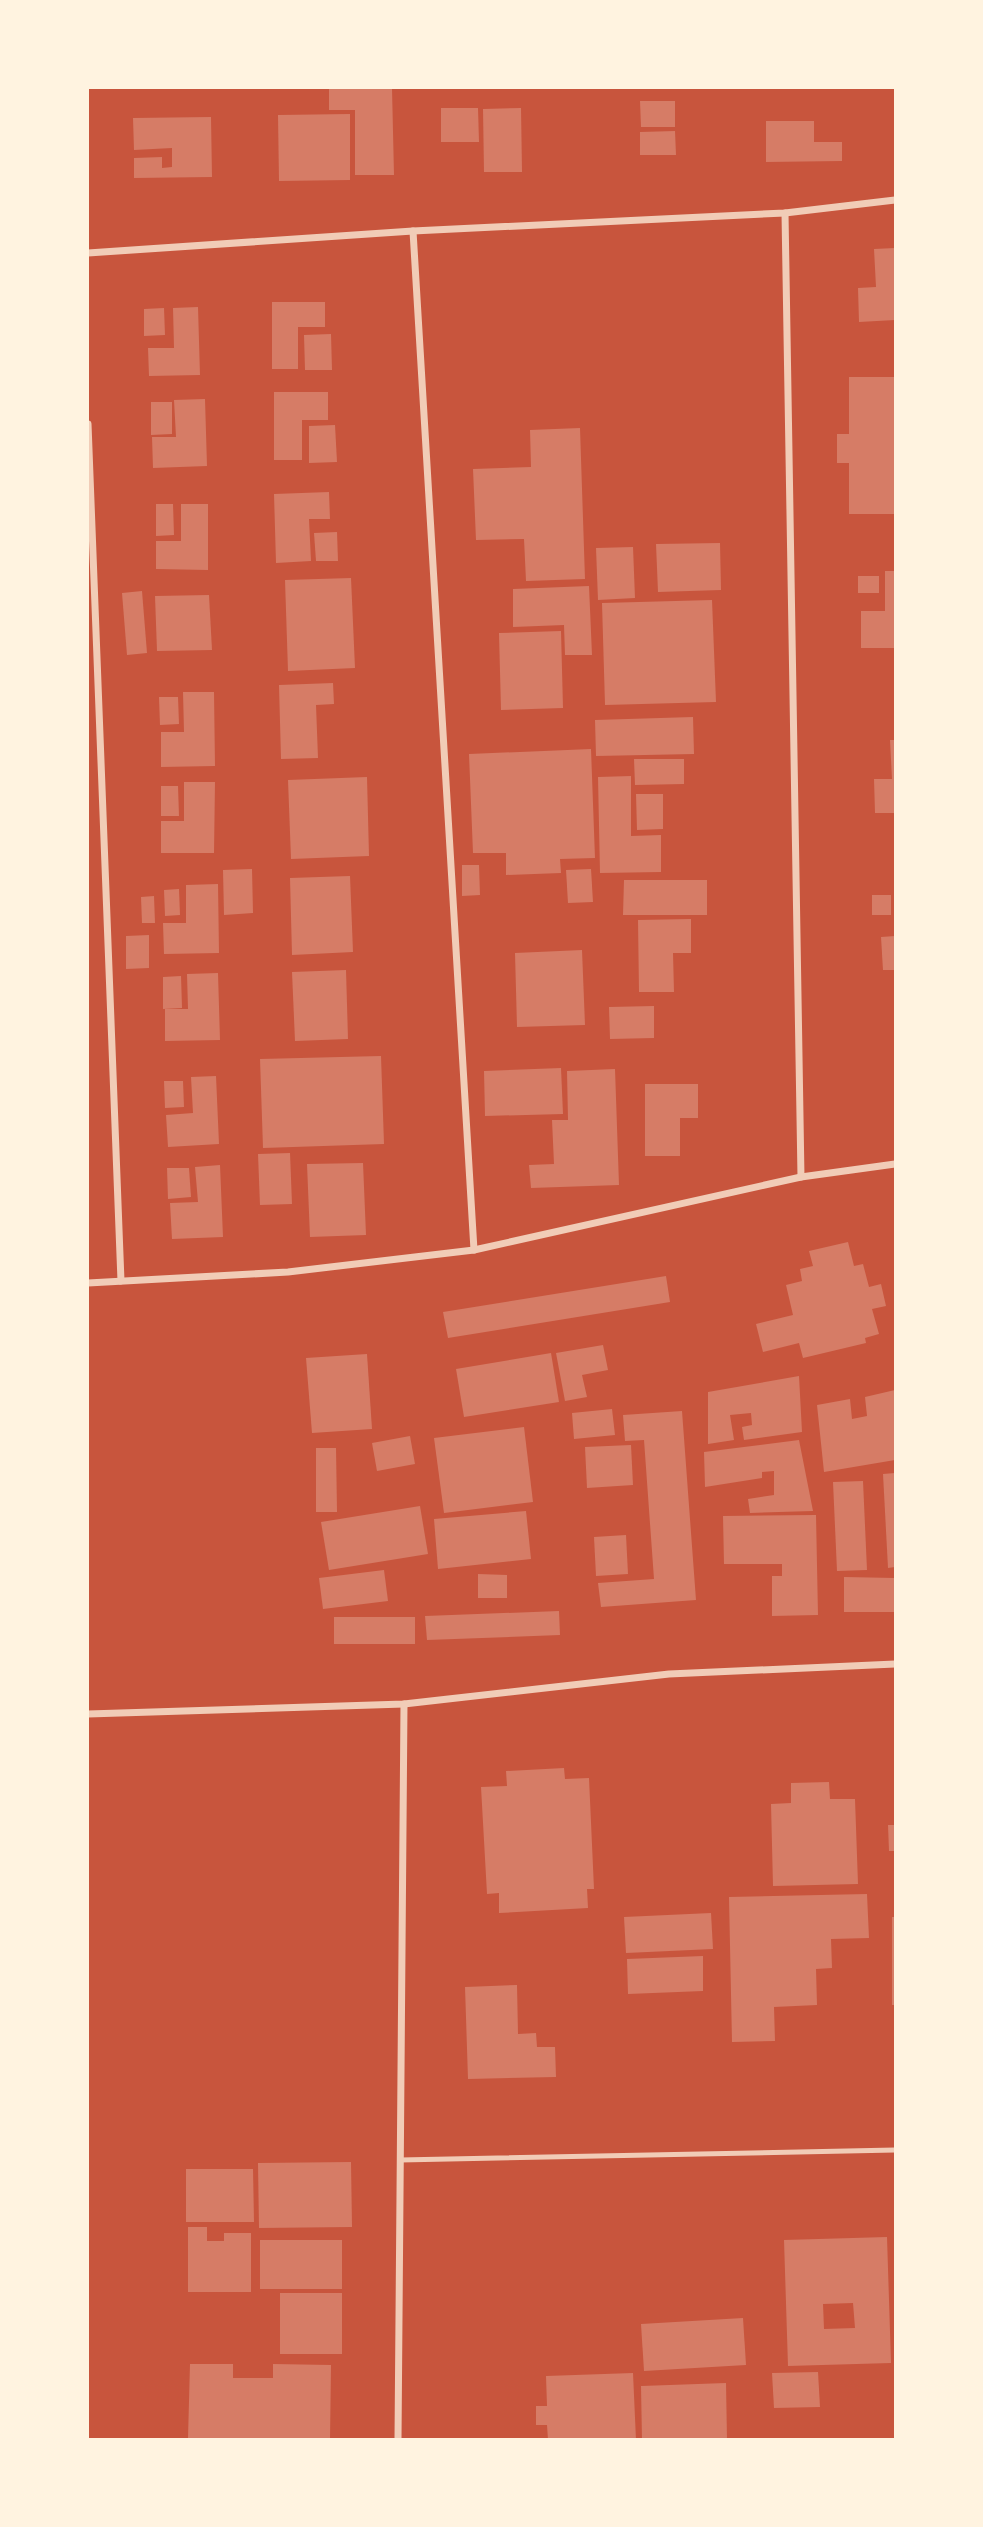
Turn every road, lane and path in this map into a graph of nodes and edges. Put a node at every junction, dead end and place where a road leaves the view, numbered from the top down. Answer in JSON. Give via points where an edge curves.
{"nodes":[{"id":1,"x":895,"y":200,"type":"edge"},
{"id":2,"x":785,"y":213,"type":"junction"},
{"id":3,"x":413,"y":231,"type":"junction"},
{"id":4,"x":88,"y":253,"type":"edge"},
{"id":5,"x":88,"y":424,"type":"edge"},
{"id":6,"x":895,"y":1164,"type":"edge"},
{"id":7,"x":801,"y":1177,"type":"junction"},
{"id":8,"x":474,"y":1250,"type":"junction"},
{"id":9,"x":121,"y":1281,"type":"junction"},
{"id":10,"x":88,"y":1283,"type":"edge"},
{"id":11,"x":895,"y":1664,"type":"edge"},
{"id":12,"x":404,"y":1704,"type":"junction"},
{"id":13,"x":88,"y":1714,"type":"edge"},
{"id":14,"x":895,"y":2150,"type":"edge"},
{"id":15,"x":400,"y":2160,"type":"junction"},
{"id":16,"x":398,"y":2440,"type":"edge"}],
"edges":[{"from":1,"to":2,"type":"street"},
{"from":2,"to":3,"type":"street"},
{"from":2,"to":7,"type":"street"},
{"from":3,"to":4,"type":"street"},
{"from":3,"to":8,"type":"street"},
{"from":5,"to":9,"type":"street"},
{"from":6,"to":7,"type":"street"},
{"from":7,"to":8,"type":"street"},
{"from":8,"to":9,"type":"street","via":[[288,1272]]},
{"from":9,"to":10,"type":"street"},
{"from":11,"to":12,"type":"street","via":[[669,1674]]},
{"from":12,"to":13,"type":"street"},
{"from":12,"to":15,"type":"street"},
{"from":14,"to":15,"type":"lane"},
{"from":15,"to":16,"type":"street"}]}
